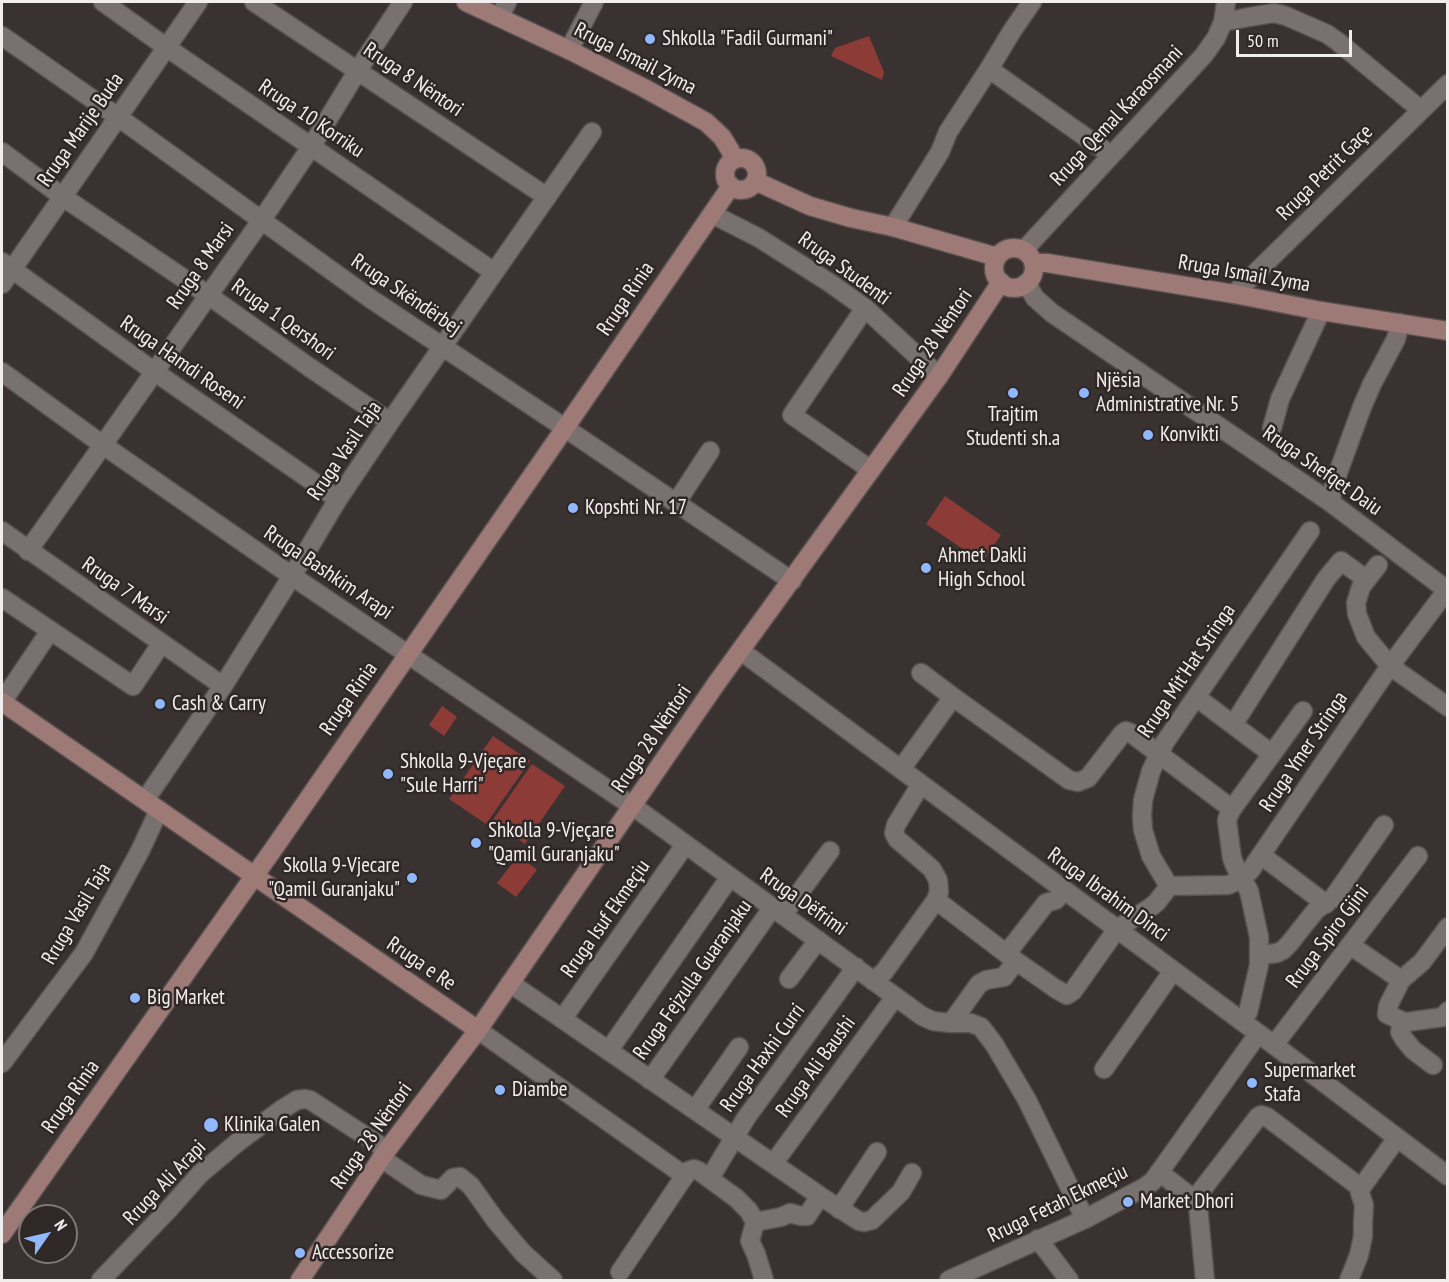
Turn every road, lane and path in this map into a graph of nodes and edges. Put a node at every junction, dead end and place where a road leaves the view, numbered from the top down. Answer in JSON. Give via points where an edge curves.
{"nodes":[{"id":1,"x":103,"y":2,"type":"edge"},
{"id":2,"x":198,"y":2,"type":"edge"},
{"id":3,"x":254,"y":2,"type":"edge"},
{"id":4,"x":403,"y":2,"type":"edge"},
{"id":5,"x":466,"y":2,"type":"edge"},
{"id":6,"x":594,"y":2,"type":"edge"},
{"id":7,"x":1032,"y":2,"type":"edge"},
{"id":8,"x":1226,"y":2,"type":"edge"},
{"id":9,"x":503,"y":9,"type":"edge"},
{"id":10,"x":1223,"y":22,"type":"junction"},
{"id":11,"x":2,"y":36,"type":"edge"},
{"id":12,"x":166,"y":47,"type":"junction"},
{"id":13,"x":569,"y":50,"type":"junction"},
{"id":14,"x":989,"y":69,"type":"junction"},
{"id":15,"x":358,"y":70,"type":"junction"},
{"id":16,"x":1448,"y":84,"type":"edge"},
{"id":17,"x":1421,"y":110,"type":"junction"},
{"id":18,"x":118,"y":117,"type":"junction"},
{"id":19,"x":592,"y":132,"type":"dead end"},
{"id":20,"x":311,"y":147,"type":"junction"},
{"id":21,"x":2,"y":152,"type":"edge"},
{"id":22,"x":1111,"y":155,"type":"junction"},
{"id":23,"x":734,"y":160,"type":"junction"},
{"id":24,"x":755,"y":181,"type":"junction"},
{"id":25,"x":731,"y":186,"type":"junction"},
{"id":26,"x":547,"y":196,"type":"junction"},
{"id":27,"x":63,"y":197,"type":"junction"},
{"id":28,"x":712,"y":214,"type":"junction"},
{"id":29,"x":261,"y":221,"type":"junction"},
{"id":30,"x":893,"y":227,"type":"junction"},
{"id":31,"x":1028,"y":257,"type":"junction"},
{"id":32,"x":997,"y":258,"type":"junction"},
{"id":33,"x":5,"y":272,"type":"edge"},
{"id":34,"x":494,"y":272,"type":"junction"},
{"id":35,"x":1001,"y":282,"type":"junction"},
{"id":36,"x":1026,"y":284,"type":"junction"},
{"id":37,"x":1234,"y":294,"type":"junction"},
{"id":38,"x":208,"y":295,"type":"junction"},
{"id":39,"x":866,"y":308,"type":"junction"},
{"id":40,"x":1321,"y":311,"type":"junction"},
{"id":41,"x":1400,"y":323,"type":"junction"},
{"id":42,"x":1448,"y":331,"type":"edge"},
{"id":43,"x":443,"y":348,"type":"junction"},
{"id":44,"x":2,"y":372,"type":"edge"},
{"id":45,"x":155,"y":372,"type":"junction"},
{"id":46,"x":939,"y":376,"type":"junction"},
{"id":47,"x":390,"y":422,"type":"junction"},
{"id":48,"x":566,"y":428,"type":"junction"},
{"id":49,"x":1272,"y":428,"type":"dead end"},
{"id":50,"x":103,"y":445,"type":"junction"},
{"id":51,"x":710,"y":451,"type":"dead end"},
{"id":52,"x":871,"y":470,"type":"junction"},
{"id":53,"x":338,"y":500,"type":"junction"},
{"id":54,"x":1330,"y":502,"type":"junction"},
{"id":55,"x":676,"y":503,"type":"junction"},
{"id":56,"x":2,"y":531,"type":"edge"},
{"id":57,"x":1310,"y":531,"type":"dead end"},
{"id":58,"x":28,"y":551,"type":"junction"},
{"id":59,"x":1378,"y":565,"type":"dead end"},
{"id":60,"x":292,"y":576,"type":"junction"},
{"id":61,"x":1366,"y":579,"type":"junction"},
{"id":62,"x":792,"y":581,"type":"junction"},
{"id":63,"x":1448,"y":590,"type":"edge"},
{"id":64,"x":2,"y":598,"type":"edge"},
{"id":65,"x":50,"y":631,"type":"junction"},
{"id":66,"x":161,"y":644,"type":"junction"},
{"id":67,"x":741,"y":651,"type":"junction"},
{"id":68,"x":407,"y":654,"type":"junction"},
{"id":69,"x":1390,"y":666,"type":"junction"},
{"id":70,"x":921,"y":674,"type":"dead end"},
{"id":71,"x":224,"y":686,"type":"junction"},
{"id":72,"x":953,"y":697,"type":"junction"},
{"id":73,"x":1196,"y":697,"type":"junction"},
{"id":74,"x":2,"y":702,"type":"edge"},
{"id":75,"x":1448,"y":707,"type":"edge"},
{"id":76,"x":1303,"y":711,"type":"dead end"},
{"id":77,"x":1233,"y":725,"type":"junction"},
{"id":78,"x":1159,"y":753,"type":"junction"},
{"id":79,"x":1272,"y":754,"type":"junction"},
{"id":80,"x":901,"y":769,"type":"junction"},
{"id":81,"x":921,"y":784,"type":"junction"},
{"id":82,"x":152,"y":805,"type":"junction"},
{"id":83,"x":632,"y":807,"type":"junction"},
{"id":84,"x":1232,"y":809,"type":"junction"},
{"id":85,"x":1384,"y":825,"type":"dead end"},
{"id":86,"x":685,"y":845,"type":"junction"},
{"id":87,"x":830,"y":851,"type":"dead end"},
{"id":88,"x":1261,"y":855,"type":"junction"},
{"id":89,"x":1418,"y":856,"type":"dead end"},
{"id":90,"x":253,"y":876,"type":"junction"},
{"id":91,"x":730,"y":877,"type":"junction"},
{"id":92,"x":1242,"y":878,"type":"junction"},
{"id":93,"x":1168,"y":886,"type":"junction"},
{"id":94,"x":1064,"y":890,"type":"junction"},
{"id":95,"x":936,"y":900,"type":"junction"},
{"id":96,"x":1326,"y":904,"type":"junction"},
{"id":97,"x":778,"y":911,"type":"junction"},
{"id":98,"x":1448,"y":927,"type":"edge"},
{"id":99,"x":1117,"y":929,"type":"junction"},
{"id":100,"x":818,"y":940,"type":"junction"},
{"id":101,"x":1350,"y":945,"type":"junction"},
{"id":102,"x":1260,"y":953,"type":"junction"},
{"id":103,"x":1012,"y":957,"type":"junction"},
{"id":104,"x":856,"y":967,"type":"junction"},
{"id":105,"x":1173,"y":971,"type":"junction"},
{"id":106,"x":789,"y":980,"type":"dead end"},
{"id":107,"x":873,"y":981,"type":"junction"},
{"id":108,"x":1401,"y":981,"type":"junction"},
{"id":109,"x":510,"y":983,"type":"junction"},
{"id":110,"x":895,"y":997,"type":"junction"},
{"id":111,"x":1446,"y":1015,"type":"edge"},
{"id":112,"x":1394,"y":1017,"type":"junction"},
{"id":113,"x":563,"y":1018,"type":"junction"},
{"id":114,"x":1241,"y":1021,"type":"junction"},
{"id":115,"x":951,"y":1023,"type":"junction"},
{"id":116,"x":478,"y":1030,"type":"junction"},
{"id":117,"x":1258,"y":1034,"type":"junction"},
{"id":118,"x":1274,"y":1045,"type":"junction"},
{"id":119,"x":739,"y":1047,"type":"dead end"},
{"id":120,"x":609,"y":1050,"type":"junction"},
{"id":121,"x":2,"y":1063,"type":"edge"},
{"id":122,"x":1433,"y":1065,"type":"dead end"},
{"id":123,"x":1104,"y":1069,"type":"dead end"},
{"id":124,"x":650,"y":1080,"type":"junction"},
{"id":125,"x":695,"y":1110,"type":"junction"},
{"id":126,"x":734,"y":1137,"type":"junction"},
{"id":127,"x":1397,"y":1138,"type":"junction"},
{"id":128,"x":877,"y":1152,"type":"dead end"},
{"id":129,"x":384,"y":1154,"type":"junction"},
{"id":130,"x":773,"y":1164,"type":"junction"},
{"id":131,"x":1159,"y":1172,"type":"junction"},
{"id":132,"x":912,"y":1173,"type":"dead end"},
{"id":133,"x":684,"y":1176,"type":"junction"},
{"id":134,"x":1448,"y":1176,"type":"edge"},
{"id":135,"x":710,"y":1178,"type":"junction"},
{"id":136,"x":1361,"y":1188,"type":"junction"},
{"id":137,"x":1197,"y":1195,"type":"junction"},
{"id":138,"x":820,"y":1196,"type":"junction"},
{"id":139,"x":839,"y":1209,"type":"junction"},
{"id":140,"x":1085,"y":1219,"type":"junction"},
{"id":141,"x":754,"y":1222,"type":"junction"},
{"id":142,"x":2,"y":1234,"type":"edge"},
{"id":143,"x":1038,"y":1239,"type":"junction"},
{"id":144,"x":620,"y":1272,"type":"dead end"},
{"id":145,"x":101,"y":1281,"type":"edge"},
{"id":146,"x":300,"y":1281,"type":"edge"},
{"id":147,"x":553,"y":1281,"type":"edge"},
{"id":148,"x":764,"y":1281,"type":"edge"},
{"id":149,"x":949,"y":1281,"type":"edge"},
{"id":150,"x":1069,"y":1281,"type":"edge"},
{"id":151,"x":1205,"y":1281,"type":"edge"},
{"id":152,"x":1349,"y":1281,"type":"edge"}],
"edges":[{"from":1,"to":12,"type":"street","name":"Rruga 10 Korriku"},
{"from":2,"to":12,"type":"street","name":"Rruga Marije Buda"},
{"from":3,"to":15,"type":"street","name":"Rruga 8 Nëntori"},
{"from":4,"to":15,"type":"street","name":"Rruga 8 Marsi"},
{"from":5,"to":9,"type":"main road","name":"Rruga Ismail Zyma"},
{"from":6,"to":13,"type":"street"},
{"from":7,"to":14,"type":"street"},
{"from":8,"to":10,"type":"street","name":"Rruga Qemal Karaosmani"},
{"from":9,"to":13,"type":"main road","name":"Rruga Ismail Zyma"},
{"from":10,"to":17,"type":"street","via":[[1274,13],[1327,34]]},
{"from":10,"to":22,"type":"street","name":"Rruga Qemal Karaosmani","via":[[1204,55]]},
{"from":11,"to":18,"type":"street","name":"Rruga Skëndërbej"},
{"from":12,"to":18,"type":"street","name":"Rruga Marije Buda"},
{"from":12,"to":20,"type":"street","name":"Rruga 10 Korriku"},
{"from":13,"to":23,"type":"main road","name":"Rruga Ismail Zyma","via":[[706,122],[722,137]]},
{"from":14,"to":22,"type":"street"},
{"from":14,"to":30,"type":"street"},
{"from":15,"to":20,"type":"street","name":"Rruga 8 Marsi"},
{"from":15,"to":26,"type":"street","name":"Rruga 8 Nëntori"},
{"from":16,"to":17,"type":"street","name":"Rruga Petrit Gaçe"},
{"from":17,"to":37,"type":"street","name":"Rruga Petrit Gaçe"},
{"from":18,"to":27,"type":"street","name":"Rruga Marije Buda"},
{"from":18,"to":29,"type":"street","name":"Rruga Skëndërbej"},
{"from":19,"to":26,"type":"street","name":"Rruga Vasil Taja"},
{"from":20,"to":29,"type":"street","name":"Rruga 8 Marsi"},
{"from":20,"to":34,"type":"street","name":"Rruga 10 Korriku"},
{"from":21,"to":27,"type":"street","name":"Rruga 1 Qershori"},
{"from":22,"to":31,"type":"street","name":"Rruga Qemal Karaosmani"},
{"from":23,"to":24,"type":"main road","via":[[751,162],[756,170]]},
{"from":23,"to":25,"type":"main road","via":[[725,173]]},
{"from":24,"to":25,"type":"main road","via":[[744,189]]},
{"from":24,"to":30,"type":"main road","via":[[810,206]]},
{"from":25,"to":28,"type":"main road","name":"Rruga Rinia"},
{"from":26,"to":34,"type":"street","name":"Rruga Vasil Taja"},
{"from":27,"to":33,"type":"street","name":"Rruga Marije Buda"},
{"from":27,"to":38,"type":"street","name":"Rruga 1 Qershori"},
{"from":28,"to":39,"type":"street","name":"Rruga Studenti","via":[[759,237]]},
{"from":28,"to":48,"type":"main road","name":"Rruga Rinia"},
{"from":29,"to":38,"type":"street","name":"Rruga 8 Marsi"},
{"from":29,"to":43,"type":"street","name":"Rruga Skëndërbej"},
{"from":30,"to":32,"type":"main road"},
{"from":31,"to":32,"type":"main road","via":[[1012,248]]},
{"from":31,"to":36,"type":"main road","via":[[1033,274]]},
{"from":31,"to":37,"type":"main road","name":"Rruga Ismail Zyma"},
{"from":32,"to":35,"type":"main road","via":[[994,271]]},
{"from":33,"to":45,"type":"street","name":"Rruga Hamdi Roseni"},
{"from":34,"to":43,"type":"street","name":"Rruga Vasil Taja"},
{"from":35,"to":36,"type":"main road","via":[[1013,287]]},
{"from":35,"to":46,"type":"main road","name":"Rruga 28 Nëntori"},
{"from":36,"to":54,"type":"street","name":"Rruga Shefqet Daiu","via":[[1053,313]]},
{"from":37,"to":40,"type":"main road","name":"Rruga Ismail Zyma"},
{"from":38,"to":45,"type":"street","name":"Rruga 8 Marsi"},
{"from":38,"to":47,"type":"street","name":"Rruga 1 Qershori"},
{"from":39,"to":46,"type":"street","name":"Rruga Studenti"},
{"from":39,"to":52,"type":"street","via":[[792,415]]},
{"from":40,"to":41,"type":"main road","name":"Rruga Ismail Zyma"},
{"from":40,"to":49,"type":"street","via":[[1280,399]]},
{"from":41,"to":42,"type":"main road","name":"Rruga Ismail Zyma"},
{"from":41,"to":54,"type":"street","via":[[1362,407]]},
{"from":43,"to":47,"type":"street","name":"Rruga Vasil Taja"},
{"from":43,"to":48,"type":"street","name":"Rruga Skëndërbej"},
{"from":44,"to":50,"type":"street","name":"Rruga Bashkim Arapi"},
{"from":45,"to":50,"type":"street","name":"Rruga 8 Marsi"},
{"from":45,"to":53,"type":"street","name":"Rruga Hamdi Roseni"},
{"from":46,"to":52,"type":"main road","name":"Rruga 28 Nëntori"},
{"from":47,"to":53,"type":"street","name":"Rruga Vasil Taja"},
{"from":48,"to":55,"type":"street","name":"Rruga Skëndërbej"},
{"from":48,"to":68,"type":"main road","name":"Rruga Rinia"},
{"from":50,"to":58,"type":"street","name":"Rruga 8 Marsi"},
{"from":50,"to":60,"type":"street","name":"Rruga Bashkim Arapi"},
{"from":51,"to":55,"type":"street"},
{"from":52,"to":62,"type":"main road","name":"Rruga 28 Nëntori"},
{"from":53,"to":60,"type":"street","name":"Rruga Vasil Taja"},
{"from":54,"to":63,"type":"street","name":"Rruga Shefqet Daiu"},
{"from":55,"to":62,"type":"street","name":"Rruga Skëndërbej"},
{"from":56,"to":58,"type":"street","name":"Rruga 7 Marsi"},
{"from":57,"to":73,"type":"street","name":"Rruga Mit'Hat Stringa"},
{"from":58,"to":66,"type":"street","name":"Rruga 7 Marsi"},
{"from":59,"to":61,"type":"street"},
{"from":60,"to":68,"type":"street","name":"Rruga Bashkim Arapi"},
{"from":60,"to":71,"type":"street","name":"Rruga Vasil Taja"},
{"from":61,"to":69,"type":"street","via":[[1358,593],[1357,614],[1366,637]]},
{"from":61,"to":77,"type":"street","via":[[1341,561]]},
{"from":62,"to":67,"type":"main road","name":"Rruga 28 Nëntori"},
{"from":63,"to":69,"type":"street","name":"Rruga Ymer Stringa"},
{"from":64,"to":65,"type":"street"},
{"from":65,"to":66,"type":"street","via":[[133,686]]},
{"from":65,"to":74,"type":"street"},
{"from":66,"to":71,"type":"street","name":"Rruga 7 Marsi"},
{"from":67,"to":80,"type":"street","name":"Rruga Ibrahim Dinci"},
{"from":67,"to":83,"type":"main road","name":"Rruga 28 Nëntori"},
{"from":68,"to":83,"type":"street","name":"Rruga Bashkim Arapi"},
{"from":68,"to":90,"type":"main road","name":"Rruga Rinia"},
{"from":69,"to":75,"type":"street"},
{"from":69,"to":88,"type":"street","name":"Rruga Ymer Stringa"},
{"from":70,"to":72,"type":"street"},
{"from":71,"to":82,"type":"street","name":"Rruga Vasil Taja"},
{"from":72,"to":78,"type":"street","via":[[1073,782],[1088,778],[1124,732]]},
{"from":72,"to":80,"type":"street"},
{"from":73,"to":77,"type":"street"},
{"from":73,"to":78,"type":"street","name":"Rruga Mit'Hat Stringa"},
{"from":74,"to":82,"type":"main road","name":"Rruga e Re"},
{"from":76,"to":79,"type":"street"},
{"from":77,"to":79,"type":"street"},
{"from":78,"to":84,"type":"street"},
{"from":78,"to":93,"type":"street","name":"Rruga Mit'Hat Stringa","via":[[1143,800],[1142,816],[1151,856]]},
{"from":79,"to":84,"type":"street"},
{"from":80,"to":81,"type":"street","name":"Rruga Ibrahim Dinci"},
{"from":81,"to":94,"type":"street","name":"Rruga Ibrahim Dinci"},
{"from":81,"to":95,"type":"street","via":[[894,833],[932,869],[939,887]]},
{"from":82,"to":90,"type":"main road","name":"Rruga e Re"},
{"from":82,"to":121,"type":"street","name":"Rruga Vasil Taja","via":[[140,851],[84,953]]},
{"from":83,"to":86,"type":"street","name":"Rruga Dëfrimi"},
{"from":83,"to":109,"type":"main road","name":"Rruga 28 Nëntori"},
{"from":84,"to":92,"type":"street","via":[[1227,828],[1232,858]]},
{"from":85,"to":96,"type":"street"},
{"from":86,"to":91,"type":"street","name":"Rruga Dëfrimi"},
{"from":86,"to":113,"type":"street","name":"Rruga Isuf Ekmeçiu"},
{"from":87,"to":97,"type":"street","name":"Rruga Fejzulla Guaranjaku"},
{"from":88,"to":92,"type":"street","name":"Rruga Ymer Stringa"},
{"from":88,"to":96,"type":"street"},
{"from":89,"to":101,"type":"street","name":"Rruga Spiro Gjini"},
{"from":90,"to":116,"type":"main road","name":"Rruga e Re"},
{"from":90,"to":142,"type":"main road","name":"Rruga Rinia"},
{"from":91,"to":97,"type":"street","name":"Rruga Dëfrimi"},
{"from":91,"to":120,"type":"street"},
{"from":92,"to":93,"type":"street","via":[[1228,885]]},
{"from":92,"to":102,"type":"street","via":[[1251,898]]},
{"from":93,"to":99,"type":"street","via":[[1157,902]]},
{"from":94,"to":99,"type":"street","name":"Rruga Ibrahim Dinci"},
{"from":94,"to":103,"type":"street","via":[[1056,900],[1046,903]]},
{"from":95,"to":103,"type":"street"},
{"from":95,"to":107,"type":"street","via":[[884,972]]},
{"from":96,"to":102,"type":"street","via":[[1316,910],[1283,950]]},
{"from":97,"to":100,"type":"street","name":"Rruga Dëfrimi"},
{"from":97,"to":124,"type":"street","name":"Rruga Fejzulla Guaranjaku"},
{"from":98,"to":108,"type":"street","via":[[1422,962]]},
{"from":99,"to":103,"type":"street","via":[[1070,994],[1056,989]]},
{"from":99,"to":105,"type":"street","name":"Rruga Ibrahim Dinci"},
{"from":100,"to":104,"type":"street","name":"Rruga Dëfrimi"},
{"from":100,"to":106,"type":"street"},
{"from":101,"to":108,"type":"street"},
{"from":101,"to":118,"type":"street","name":"Rruga Spiro Gjini"},
{"from":102,"to":114,"type":"street","via":[[1248,1012]]},
{"from":103,"to":115,"type":"street","via":[[1004,977],[979,984]]},
{"from":104,"to":107,"type":"street","name":"Rruga Dëfrimi"},
{"from":104,"to":126,"type":"street","name":"Rruga Haxhi Curri"},
{"from":105,"to":114,"type":"street","name":"Rruga Ibrahim Dinci"},
{"from":105,"to":123,"type":"street"},
{"from":107,"to":110,"type":"street","name":"Rruga Dëfrimi"},
{"from":108,"to":112,"type":"street","via":[[1388,1006]]},
{"from":109,"to":113,"type":"street"},
{"from":109,"to":116,"type":"main road","name":"Rruga 28 Nëntori"},
{"from":110,"to":115,"type":"street","name":"Rruga Dëfrimi","via":[[928,1020]]},
{"from":110,"to":130,"type":"street","name":"Rruga Ali Baushi"},
{"from":111,"to":112,"type":"street","via":[[1407,1022]]},
{"from":112,"to":122,"type":"street","via":[[1404,1039]]},
{"from":113,"to":120,"type":"street"},
{"from":114,"to":117,"type":"street","name":"Rruga Ibrahim Dinci"},
{"from":115,"to":140,"type":"street","name":"Rruga Dëfrimi","via":[[977,1024],[994,1044]]},
{"from":116,"to":129,"type":"main road","name":"Rruga 28 Nëntori"},
{"from":116,"to":133,"type":"street","name":"Rruga e Re"},
{"from":117,"to":118,"type":"street","name":"Rruga Ibrahim Dinci"},
{"from":117,"to":131,"type":"street","name":"Rruga Fetah Ekmeçiu"},
{"from":118,"to":127,"type":"street","name":"Rruga Ibrahim Dinci"},
{"from":119,"to":125,"type":"street"},
{"from":120,"to":124,"type":"street"},
{"from":124,"to":125,"type":"street"},
{"from":125,"to":126,"type":"street"},
{"from":126,"to":130,"type":"street"},
{"from":126,"to":135,"type":"street","name":"Rruga Haxhi Curri"},
{"from":127,"to":134,"type":"street","name":"Rruga Ibrahim Dinci"},
{"from":127,"to":136,"type":"street"},
{"from":128,"to":139,"type":"street"},
{"from":129,"to":145,"type":"street","name":"Rruga Ali Arapi","via":[[310,1100],[297,1100],[200,1174]]},
{"from":129,"to":146,"type":"main road","name":"Rruga 28 Nëntori"},
{"from":129,"to":147,"type":"street","name":"Rruga Ali Arapi","via":[[421,1185],[441,1190],[453,1178],[460,1177],[471,1185],[523,1253]]},
{"from":130,"to":138,"type":"street"},
{"from":131,"to":137,"type":"street","via":[[1190,1196]]},
{"from":131,"to":140,"type":"street","name":"Rruga Fetah Ekmeçiu","via":[[1145,1187]]},
{"from":132,"to":139,"type":"street","via":[[901,1192],[872,1220],[859,1221]]},
{"from":133,"to":135,"type":"street","via":[[694,1169]]},
{"from":133,"to":144,"type":"street"},
{"from":135,"to":141,"type":"street","via":[[744,1204]]},
{"from":136,"to":137,"type":"street","via":[[1261,1115]]},
{"from":136,"to":152,"type":"street","via":[[1363,1236]]},
{"from":137,"to":151,"type":"street"},
{"from":138,"to":139,"type":"street"},
{"from":138,"to":141,"type":"street","via":[[807,1216],[790,1213]]},
{"from":140,"to":143,"type":"street","name":"Rruga Fetah Ekmeçiu"},
{"from":141,"to":148,"type":"street","via":[[750,1241]]},
{"from":143,"to":149,"type":"street","name":"Rruga Fetah Ekmeçiu"},
{"from":143,"to":150,"type":"street"}]}
